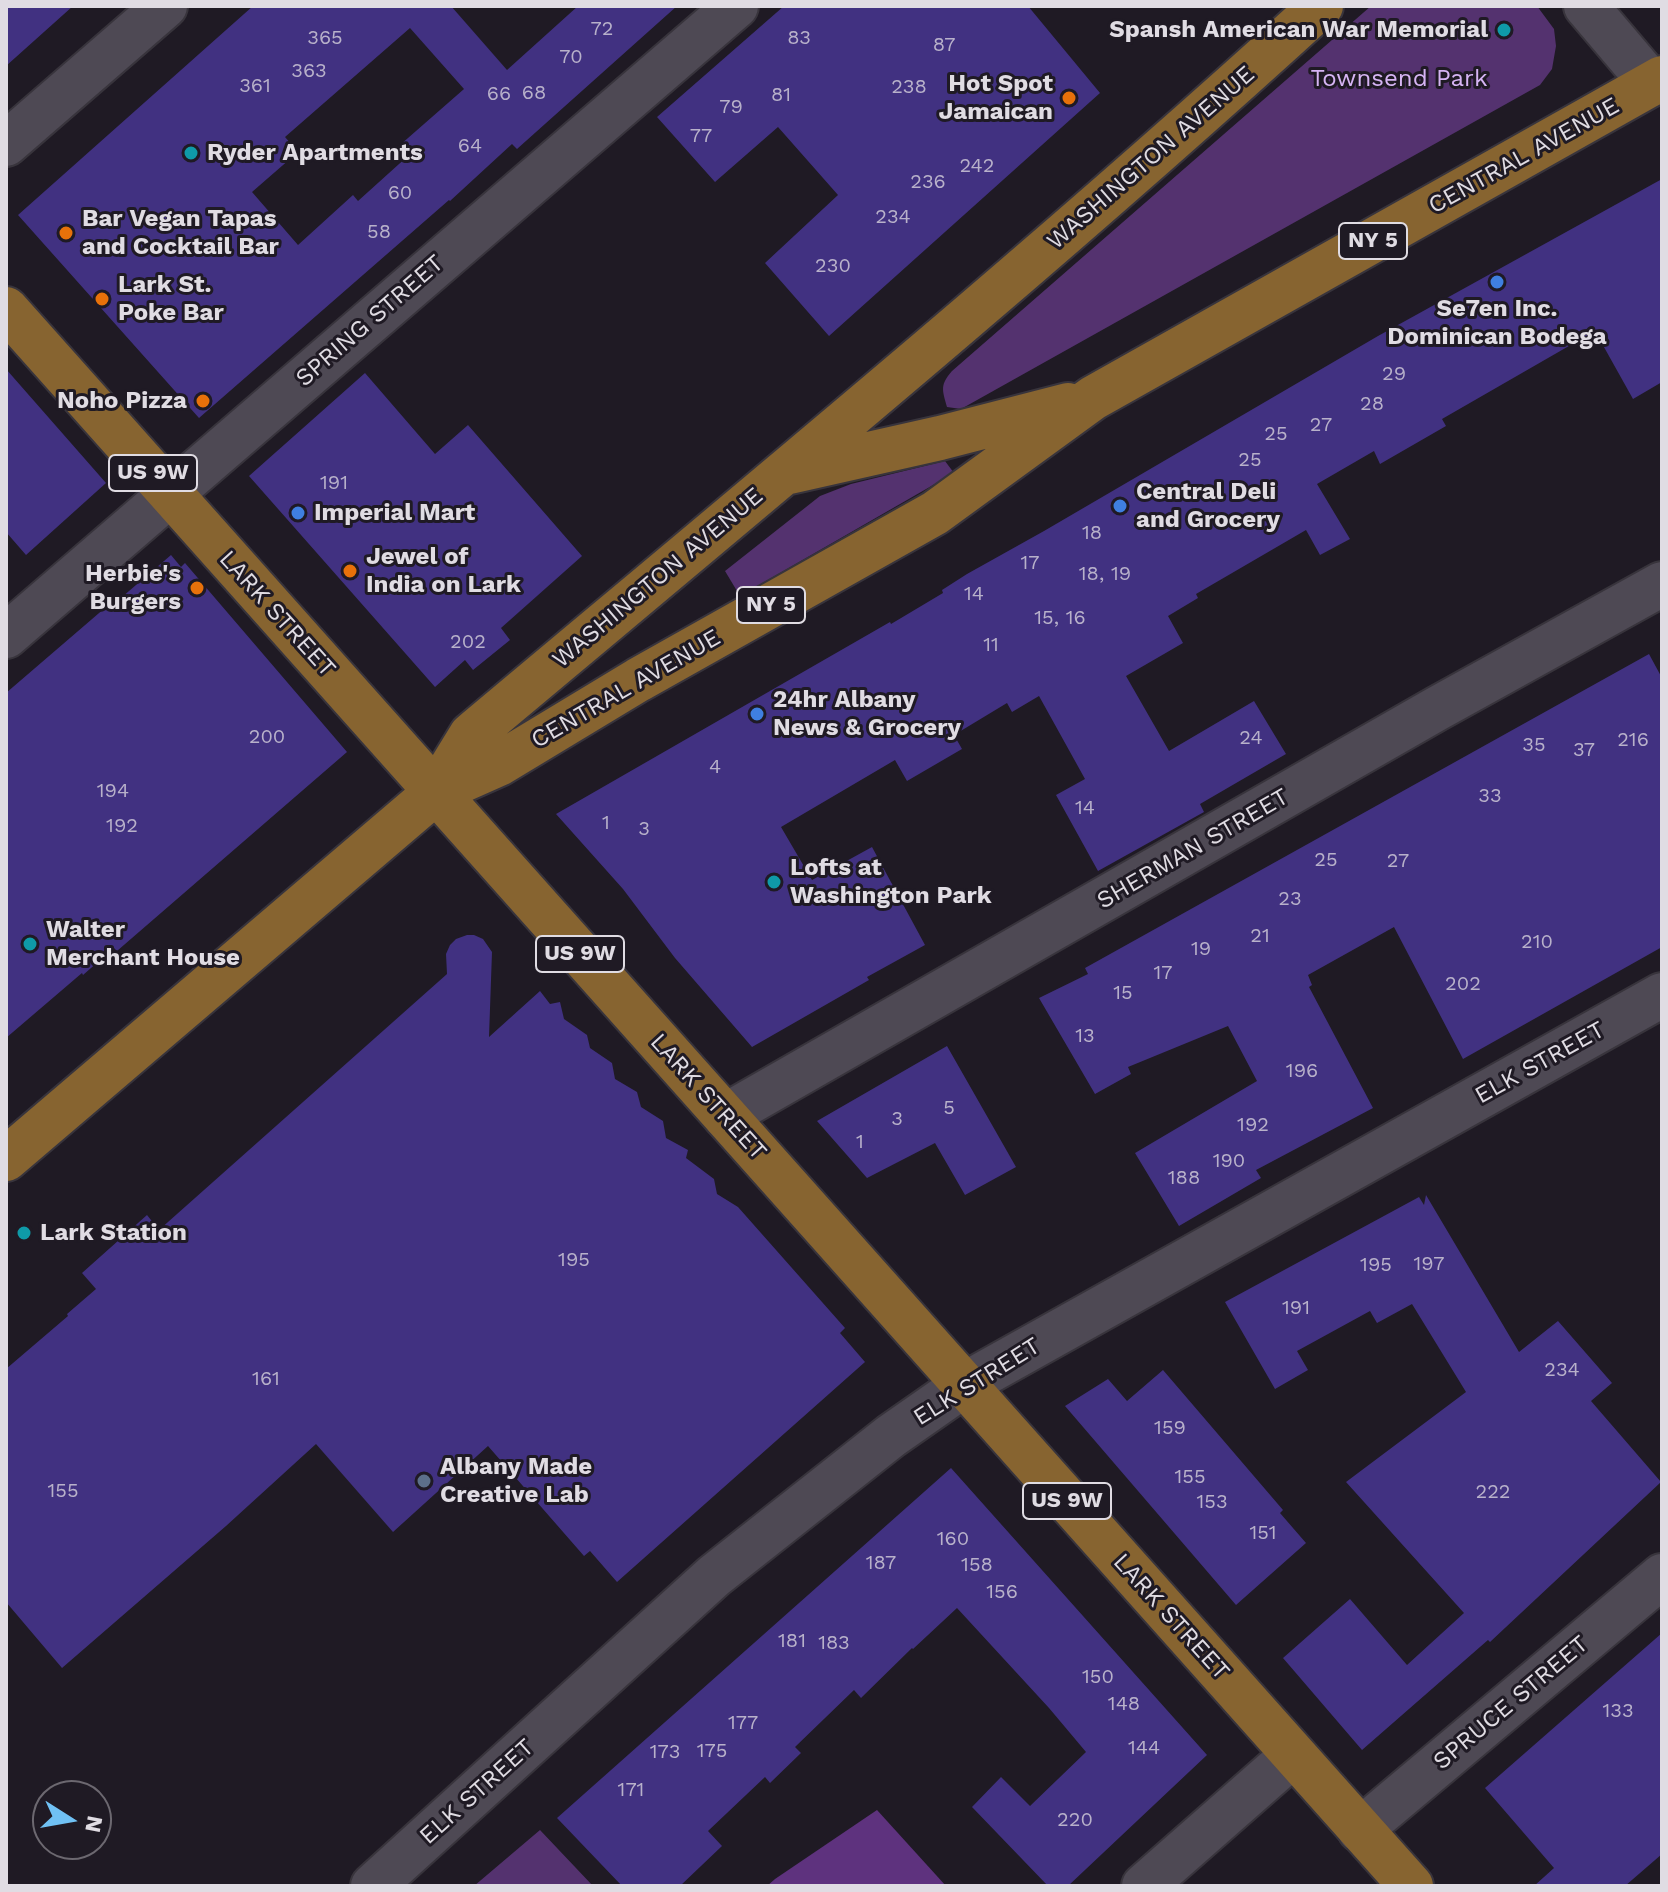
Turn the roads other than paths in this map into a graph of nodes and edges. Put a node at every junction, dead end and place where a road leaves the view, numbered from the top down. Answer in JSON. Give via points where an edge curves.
{"nodes":[{"id":1,"x":165,"y":6,"type":"edge"},
{"id":2,"x":736,"y":6,"type":"edge"},
{"id":3,"x":1321,"y":6,"type":"edge"},
{"id":4,"x":1586,"y":6,"type":"edge"},
{"id":5,"x":1659,"y":88,"type":"edge"},
{"id":6,"x":6,"y":144,"type":"edge"},
{"id":7,"x":6,"y":309,"type":"edge"},
{"id":8,"x":1093,"y":398,"type":"junction"},
{"id":9,"x":784,"y":473,"type":"junction"},
{"id":10,"x":170,"y":493,"type":"junction"},
{"id":11,"x":1662,"y":584,"type":"edge"},
{"id":12,"x":6,"y":636,"type":"edge"},
{"id":13,"x":436,"y":792,"type":"junction"},
{"id":14,"x":1662,"y":995,"type":"edge"},
{"id":15,"x":725,"y":1116,"type":"junction"},
{"id":16,"x":6,"y":1159,"type":"edge"},
{"id":17,"x":964,"y":1385,"type":"junction"},
{"id":18,"x":1662,"y":1576,"type":"edge"},
{"id":19,"x":1293,"y":1755,"type":"junction"},
{"id":20,"x":1360,"y":1830,"type":"junction"},
{"id":21,"x":373,"y":1886,"type":"edge"},
{"id":22,"x":1144,"y":1886,"type":"edge"},
{"id":23,"x":1411,"y":1886,"type":"edge"}],
"edges":[{"from":1,"to":6,"type":"street"},
{"from":2,"to":10,"type":"street","name":"SPRING STREET"},
{"from":3,"to":9,"type":"main road","name":"WASHINGTON AVENUE"},
{"from":4,"to":5,"type":"street"},
{"from":5,"to":8,"type":"main road","name":"CENTRAL AVENUE","number":"NY 5"},
{"from":7,"to":10,"type":"main road","name":"LARK STREET","number":"US 9W"},
{"from":8,"to":9,"type":"main road","name":"CENTRAL AVENUE","number":"NY 5"},
{"from":8,"to":13,"type":"main road","name":"CENTRAL AVENUE","number":"NY 5","via":[[935,513],[499,764]]},
{"from":9,"to":13,"type":"main road","name":"WASHINGTON AVENUE","number":"NY 5","via":[[471,735]]},
{"from":10,"to":12,"type":"street","name":"SPRING STREET"},
{"from":10,"to":13,"type":"main road","name":"LARK STREET","number":"US 9W"},
{"from":11,"to":15,"type":"street","name":"SHERMAN STREET"},
{"from":13,"to":15,"type":"main road","name":"LARK STREET","number":"US 9W"},
{"from":13,"to":16,"type":"main road","name":"WASHINGTON AVENUE","number":"NY 5"},
{"from":14,"to":17,"type":"street","name":"ELK STREET"},
{"from":15,"to":17,"type":"main road","name":"LARK STREET","number":"US 9W"},
{"from":17,"to":19,"type":"main road","name":"LARK STREET","number":"US 9W"},
{"from":17,"to":21,"type":"street","name":"ELK STREET","via":[[714,1576]]},
{"from":18,"to":20,"type":"street","name":"SPRUCE STREET"},
{"from":19,"to":20,"type":"main road","name":"LARK STREET","number":"US 9W"},
{"from":19,"to":22,"type":"street"},
{"from":20,"to":23,"type":"main road","name":"LARK STREET","number":"US 9W"}]}
